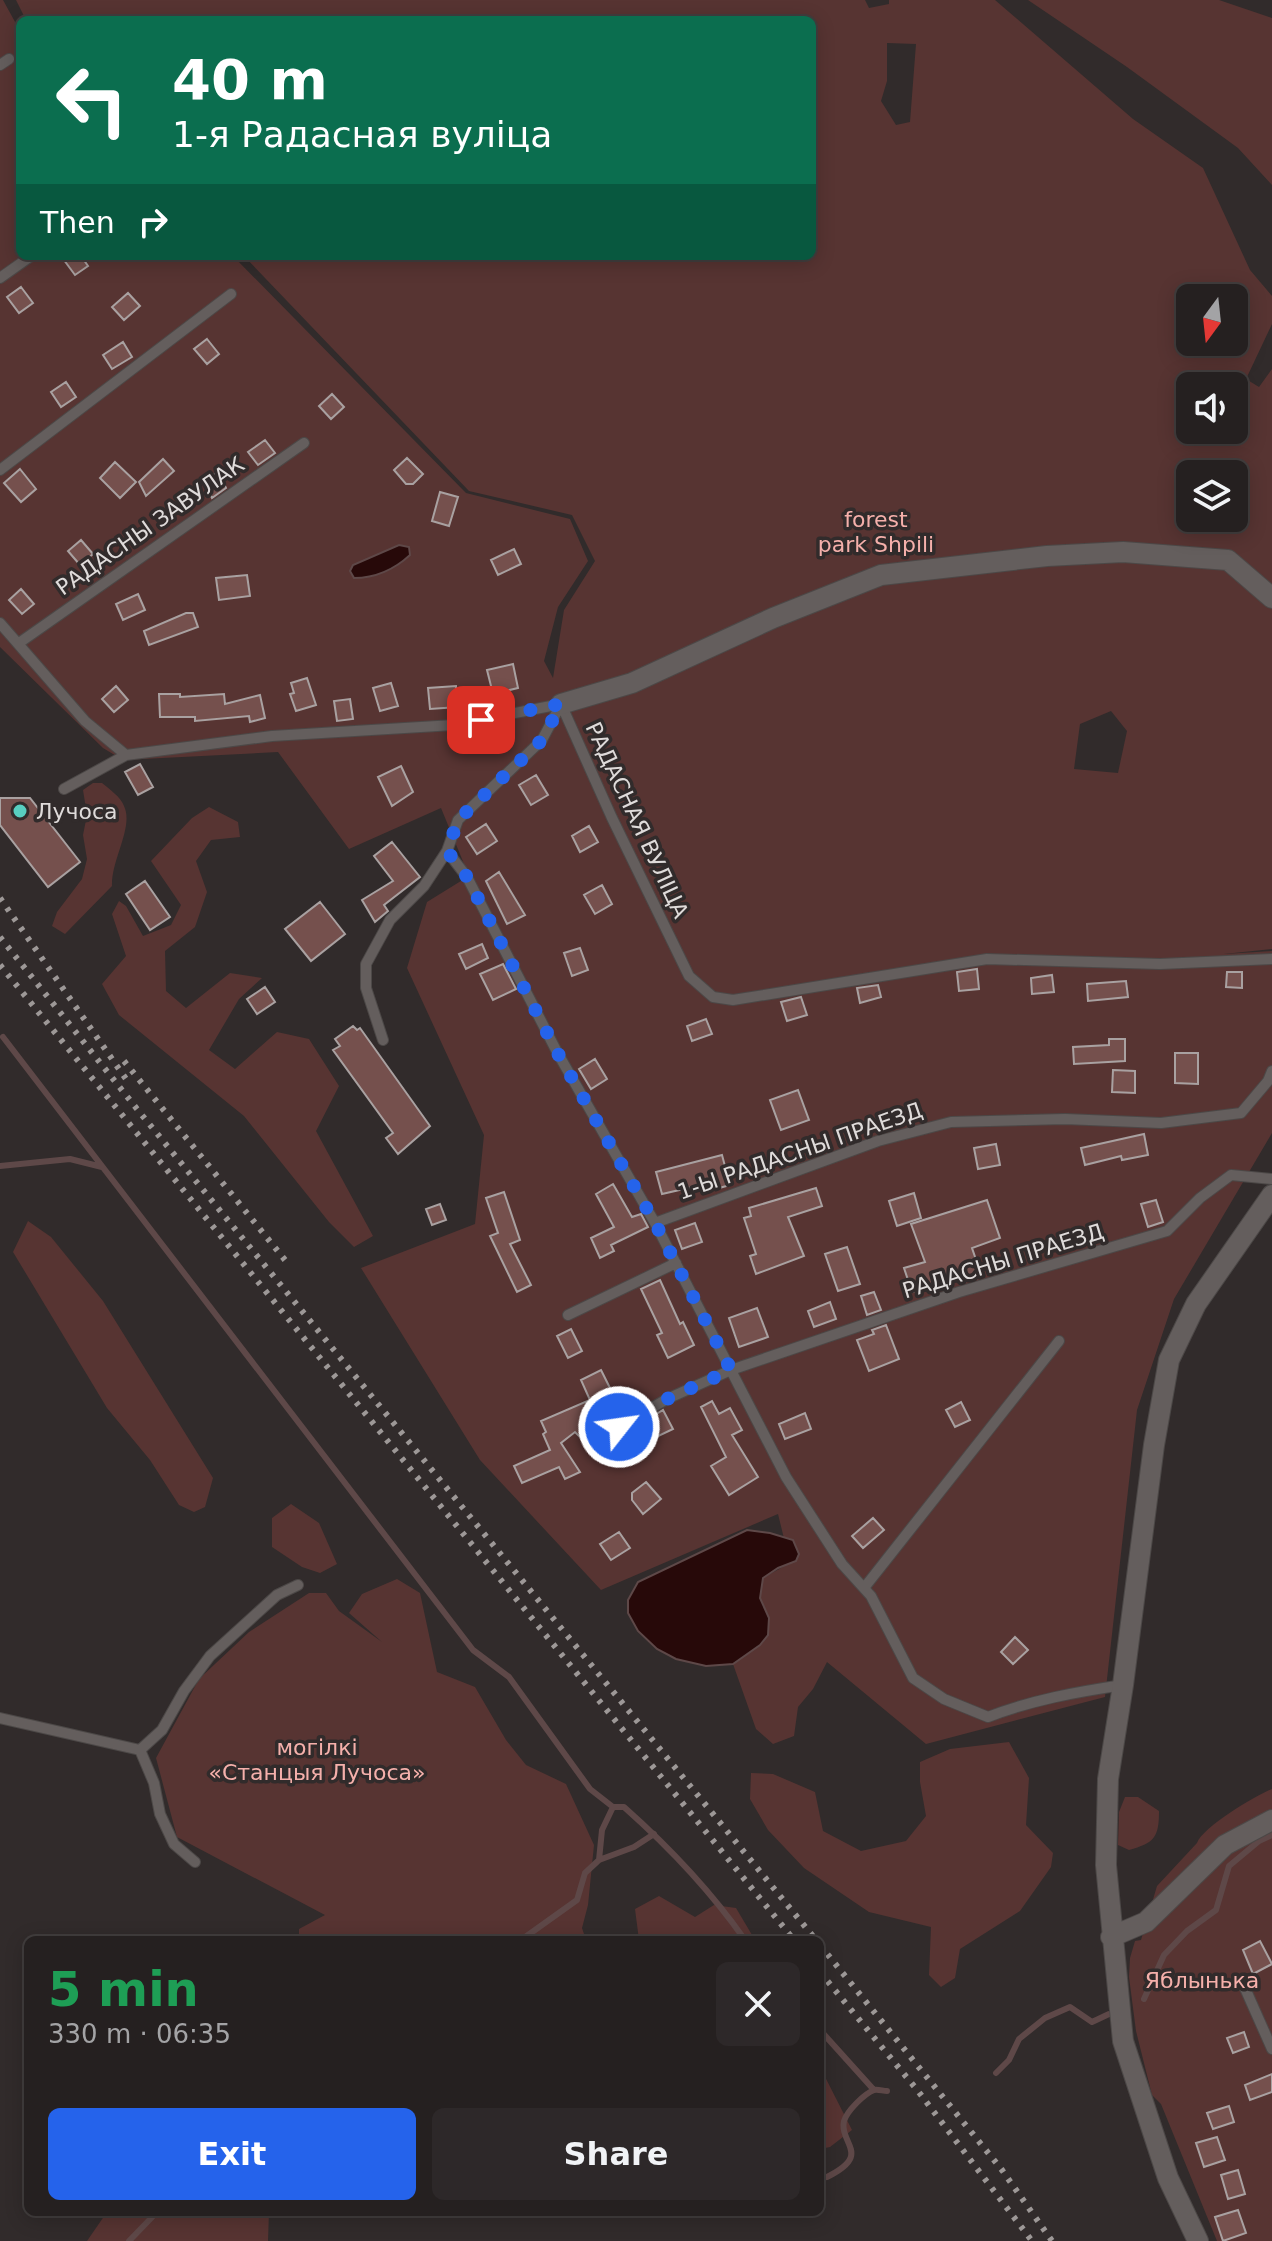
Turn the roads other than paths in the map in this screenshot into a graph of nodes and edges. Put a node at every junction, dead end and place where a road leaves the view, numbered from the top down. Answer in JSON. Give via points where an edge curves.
{"nodes":[{"id":1,"x":25,"y":260,"type":"edge"},
{"id":2,"x":0,"y":278,"type":"edge"},
{"id":3,"x":231,"y":294,"type":"dead end"},
{"id":4,"x":304,"y":443,"type":"dead end"},
{"id":5,"x":0,"y":470,"type":"edge"},
{"id":6,"x":1272,"y":598,"type":"edge"},
{"id":7,"x":0,"y":623,"type":"edge"},
{"id":8,"x":19,"y":643,"type":"junction"},
{"id":9,"x":561,"y":704,"type":"junction"},
{"id":10,"x":126,"y":755,"type":"junction"},
{"id":11,"x":64,"y":789,"type":"dead end"},
{"id":12,"x":447,"y":851,"type":"junction"},
{"id":13,"x":1272,"y":959,"type":"edge"},
{"id":14,"x":383,"y":1040,"type":"dead end"},
{"id":15,"x":1272,"y":1071,"type":"edge"},
{"id":16,"x":1272,"y":1179,"type":"edge"},
{"id":17,"x":1272,"y":1195,"type":"edge"},
{"id":18,"x":655,"y":1223,"type":"junction"},
{"id":19,"x":676,"y":1263,"type":"junction"},
{"id":20,"x":568,"y":1315,"type":"dead end"},
{"id":21,"x":1059,"y":1341,"type":"dead end"},
{"id":22,"x":731,"y":1370,"type":"junction"},
{"id":23,"x":619,"y":1427,"type":"dead end"},
{"id":24,"x":298,"y":1585,"type":"dead end"},
{"id":25,"x":864,"y":1588,"type":"junction"},
{"id":26,"x":1123,"y":1685,"type":"junction"},
{"id":27,"x":0,"y":1718,"type":"edge"},
{"id":28,"x":140,"y":1750,"type":"junction"},
{"id":29,"x":1272,"y":1820,"type":"edge"},
{"id":30,"x":195,"y":1862,"type":"dead end"},
{"id":31,"x":1111,"y":1937,"type":"junction"},
{"id":32,"x":1244,"y":1986,"type":"dead end"},
{"id":33,"x":1272,"y":2049,"type":"edge"},
{"id":34,"x":1198,"y":2241,"type":"edge"}],
"edges":[{"from":1,"to":2,"type":"lane"},
{"from":3,"to":5,"type":"lane"},
{"from":4,"to":8,"type":"lane","name":"РАДАСНЫ ЗАВУЛАК"},
{"from":6,"to":9,"type":"street","via":[[1228,560],[1123,552],[881,575],[632,683]]},
{"from":7,"to":8,"type":"lane"},
{"from":8,"to":10,"type":"lane","via":[[85,721]]},
{"from":9,"to":10,"type":"lane","name":"РАДАСНАЯ ВУЛІЦА","via":[[454,725],[272,736]]},
{"from":9,"to":12,"type":"lane","via":[[542,740],[458,820]]},
{"from":9,"to":13,"type":"lane","name":"РАДАСНАЯ ВУЛІЦА","via":[[689,976],[713,997],[733,1000],[987,959],[1160,964]]},
{"from":10,"to":11,"type":"lane"},
{"from":12,"to":14,"type":"lane","via":[[424,886],[390,920],[366,964],[366,988]]},
{"from":12,"to":18,"type":"lane","via":[[467,877],[557,1052]]},
{"from":15,"to":18,"type":"lane","name":"1-Ы РАДАСНЫ ПРАЕЗД","via":[[1241,1113],[1161,1123],[951,1122],[878,1141]]},
{"from":16,"to":22,"type":"lane","name":"РАДАСНЫ ПРАЕЗД","via":[[1231,1175],[1167,1231],[959,1292]]},
{"from":17,"to":26,"type":"street","via":[[1196,1304],[1169,1360]]},
{"from":18,"to":19,"type":"lane"},
{"from":19,"to":20,"type":"lane"},
{"from":19,"to":22,"type":"lane"},
{"from":21,"to":25,"type":"lane"},
{"from":22,"to":23,"type":"lane","name":"РАДАСНЫ ПРАЕЗД"},
{"from":22,"to":25,"type":"lane","via":[[786,1477],[842,1564]]},
{"from":24,"to":28,"type":"lane","via":[[277,1595],[210,1656],[162,1730]]},
{"from":25,"to":26,"type":"lane","via":[[913,1678],[944,1699],[988,1717],[1064,1693]]},
{"from":26,"to":31,"type":"street","via":[[1108,1779]]},
{"from":27,"to":28,"type":"lane"},
{"from":28,"to":30,"type":"lane","via":[[174,1844]]},
{"from":29,"to":31,"type":"street","via":[[1225,1845],[1146,1922]]},
{"from":31,"to":34,"type":"street","via":[[1123,2041],[1168,2178]]},
{"from":32,"to":33,"type":"lane"}]}
